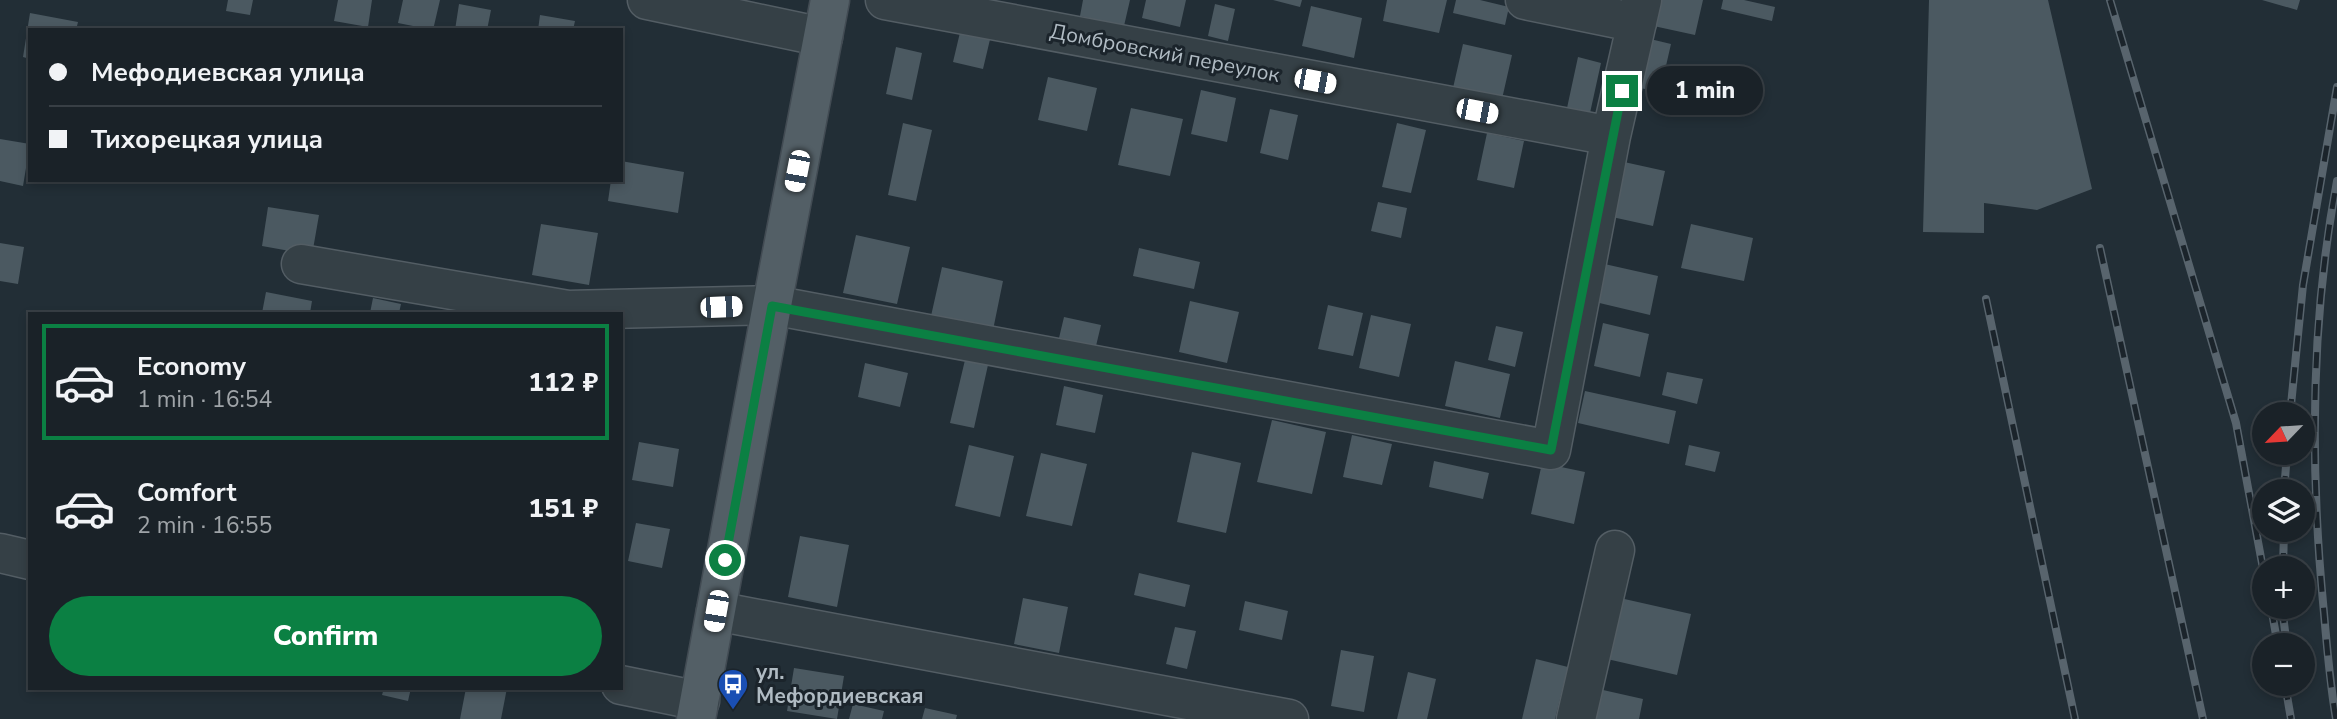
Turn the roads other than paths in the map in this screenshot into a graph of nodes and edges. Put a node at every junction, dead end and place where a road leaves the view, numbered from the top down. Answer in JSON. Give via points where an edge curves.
{"nodes":[{"id":1,"x":647,"y":0,"type":"edge"},
{"id":2,"x":830,"y":0,"type":"edge"},
{"id":3,"x":885,"y":0,"type":"edge"},
{"id":4,"x":1525,"y":0,"type":"edge"},
{"id":5,"x":1640,"y":12,"type":"edge"},
{"id":6,"x":823,"y":37,"type":"junction"},
{"id":7,"x":1611,"y":136,"type":"junction"},
{"id":8,"x":302,"y":264,"type":"dead end"},
{"id":9,"x":772,"y":306,"type":"junction"},
{"id":10,"x":1615,"y":550,"type":"dead end"},
{"id":11,"x":0,"y":553,"type":"edge"},
{"id":12,"x":28,"y":560,"type":"edge"},
{"id":13,"x":716,"y":611,"type":"junction"},
{"id":14,"x":623,"y":686,"type":"edge"},
{"id":15,"x":698,"y":710,"type":"edge"},
{"id":16,"x":1289,"y":719,"type":"edge"},
{"id":17,"x":1576,"y":719,"type":"edge"}],
"edges":[{"from":1,"to":6,"type":"street"},
{"from":2,"to":6,"type":"main road"},
{"from":3,"to":7,"type":"street","name":"Домбровский переулок"},
{"from":4,"to":5,"type":"street"},
{"from":5,"to":7,"type":"street"},
{"from":6,"to":9,"type":"main road"},
{"from":7,"to":9,"type":"street","via":[[1551,450]]},
{"from":8,"to":9,"type":"street","via":[[568,310]]},
{"from":9,"to":13,"type":"main road"},
{"from":10,"to":17,"type":"street"},
{"from":11,"to":12,"type":"street"},
{"from":13,"to":15,"type":"main road"},
{"from":13,"to":16,"type":"street"},
{"from":14,"to":15,"type":"street"}]}
